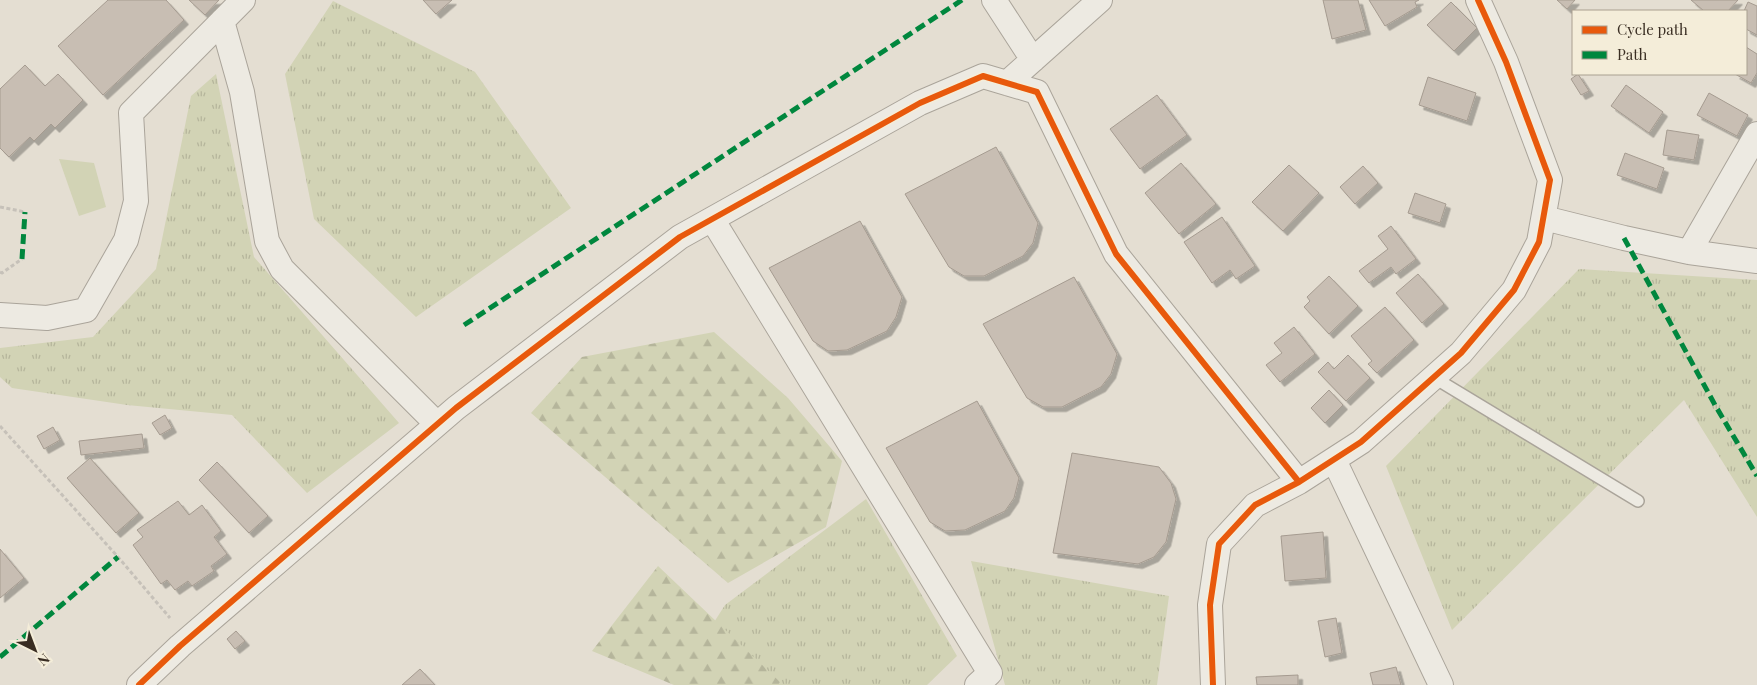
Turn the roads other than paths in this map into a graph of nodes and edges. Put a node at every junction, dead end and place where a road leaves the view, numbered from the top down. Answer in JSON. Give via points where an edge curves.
{"nodes":[{"id":1,"x":243,"y":0,"type":"edge"},
{"id":2,"x":994,"y":0,"type":"edge"},
{"id":3,"x":1100,"y":0,"type":"edge"},
{"id":4,"x":1478,"y":0,"type":"edge"},
{"id":5,"x":222,"y":21,"type":"junction"},
{"id":6,"x":1033,"y":60,"type":"junction"},
{"id":7,"x":1007,"y":84,"type":"junction"},
{"id":8,"x":1757,"y":134,"type":"edge"},
{"id":9,"x":1544,"y":218,"type":"junction"},
{"id":10,"x":712,"y":219,"type":"junction"},
{"id":11,"x":1689,"y":252,"type":"junction"},
{"id":12,"x":1757,"y":261,"type":"edge"},
{"id":13,"x":0,"y":315,"type":"edge"},
{"id":14,"x":1433,"y":377,"type":"junction"},
{"id":15,"x":438,"y":424,"type":"junction"},
{"id":16,"x":1334,"y":460,"type":"junction"},
{"id":17,"x":1299,"y":482,"type":"junction"},
{"id":18,"x":1638,"y":501,"type":"dead end"},
{"id":19,"x":139,"y":685,"type":"edge"},
{"id":20,"x":977,"y":685,"type":"edge"},
{"id":21,"x":1213,"y":685,"type":"edge"},
{"id":22,"x":1441,"y":685,"type":"edge"}],
"edges":[{"from":1,"to":5,"type":"street"},
{"from":2,"to":6,"type":"street"},
{"from":3,"to":6,"type":"street"},
{"from":4,"to":9,"type":"street","via":[[1506,62],[1550,180]]},
{"from":5,"to":13,"type":"street","via":[[131,113],[136,201],[126,240],[86,310],[47,318]]},
{"from":5,"to":15,"type":"street","via":[[242,92],[267,241],[282,269]]},
{"from":6,"to":7,"type":"street"},
{"from":7,"to":10,"type":"street","via":[[984,76],[920,103]]},
{"from":7,"to":17,"type":"street","via":[[1037,92],[1116,254]]},
{"from":8,"to":11,"type":"street"},
{"from":9,"to":11,"type":"street"},
{"from":9,"to":14,"type":"street","via":[[1539,242],[1514,290],[1461,353]]},
{"from":10,"to":15,"type":"street","via":[[680,236]]},
{"from":10,"to":20,"type":"street","via":[[990,673]]},
{"from":11,"to":12,"type":"street"},
{"from":14,"to":16,"type":"street","via":[[1361,442]]},
{"from":14,"to":18,"type":"lane"},
{"from":15,"to":19,"type":"street"},
{"from":16,"to":17,"type":"street"},
{"from":16,"to":22,"type":"street"},
{"from":17,"to":21,"type":"street","via":[[1255,505],[1220,544],[1210,605]]}]}
